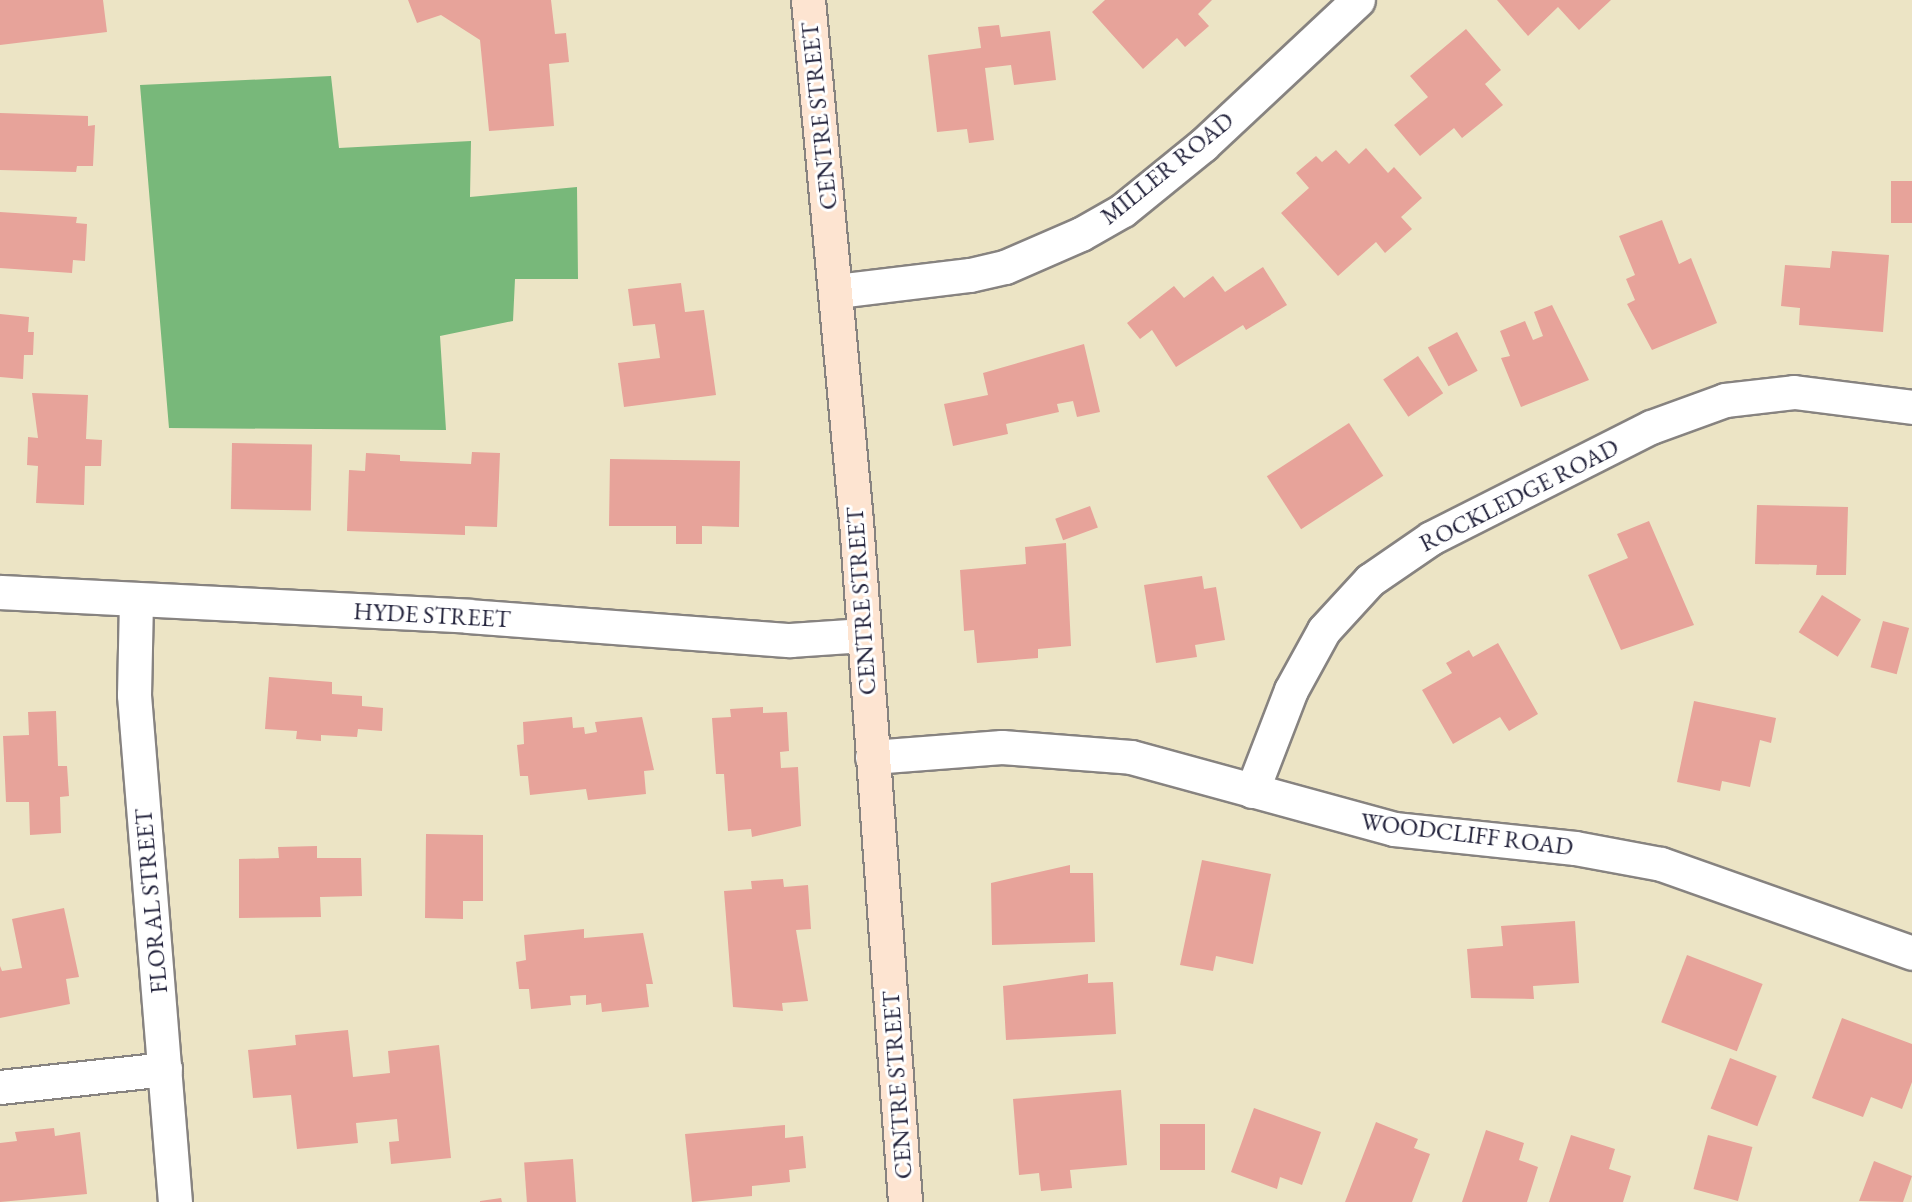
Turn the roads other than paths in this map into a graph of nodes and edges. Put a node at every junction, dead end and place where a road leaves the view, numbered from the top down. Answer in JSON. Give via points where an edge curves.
{"nodes":[{"id":1,"x":808,"y":0,"type":"edge"},
{"id":2,"x":1358,"y":0,"type":"edge"},
{"id":3,"x":837,"y":291,"type":"junction"},
{"id":4,"x":1912,"y":407,"type":"edge"},
{"id":5,"x":0,"y":592,"type":"edge"},
{"id":6,"x":136,"y":600,"type":"junction"},
{"id":7,"x":864,"y":635,"type":"junction"},
{"id":8,"x":872,"y":757,"type":"junction"},
{"id":9,"x":1252,"y":791,"type":"junction"},
{"id":10,"x":1912,"y":953,"type":"edge"},
{"id":11,"x":165,"y":1069,"type":"junction"},
{"id":12,"x":0,"y":1087,"type":"edge"},
{"id":13,"x":175,"y":1202,"type":"edge"},
{"id":14,"x":905,"y":1202,"type":"edge"}],
"edges":[{"from":1,"to":3,"type":"main road","name":"CENTRE STREET"},
{"from":2,"to":3,"type":"street","name":"MILLER ROAD","via":[[1203,145],[1123,210],[1081,234],[970,275]]},
{"from":3,"to":7,"type":"main road","name":"CENTRE STREET"},
{"from":4,"to":9,"type":"street","name":"ROCKLEDGE ROAD","via":[[1814,393],[1725,400],[1651,427],[1431,538],[1370,580],[1324,630],[1291,690]]},
{"from":5,"to":6,"type":"street","name":"HYDE STREET"},
{"from":6,"to":7,"type":"street","name":"HYDE STREET","via":[[468,616],[790,640]]},
{"from":6,"to":11,"type":"street","name":"FLORAL STREET","via":[[134,695]]},
{"from":7,"to":8,"type":"main road","name":"CENTRE STREET"},
{"from":8,"to":9,"type":"street","name":"WOODCLIFF ROAD","via":[[957,748],[1090,752],[1172,765]]},
{"from":8,"to":14,"type":"main road","name":"CENTRE STREET"},
{"from":9,"to":10,"type":"street","name":"WOODCLIFF ROAD","via":[[1394,830],[1575,848],[1661,864]]},
{"from":11,"to":12,"type":"street"},
{"from":11,"to":13,"type":"street","name":"FLORAL STREET"}]}
